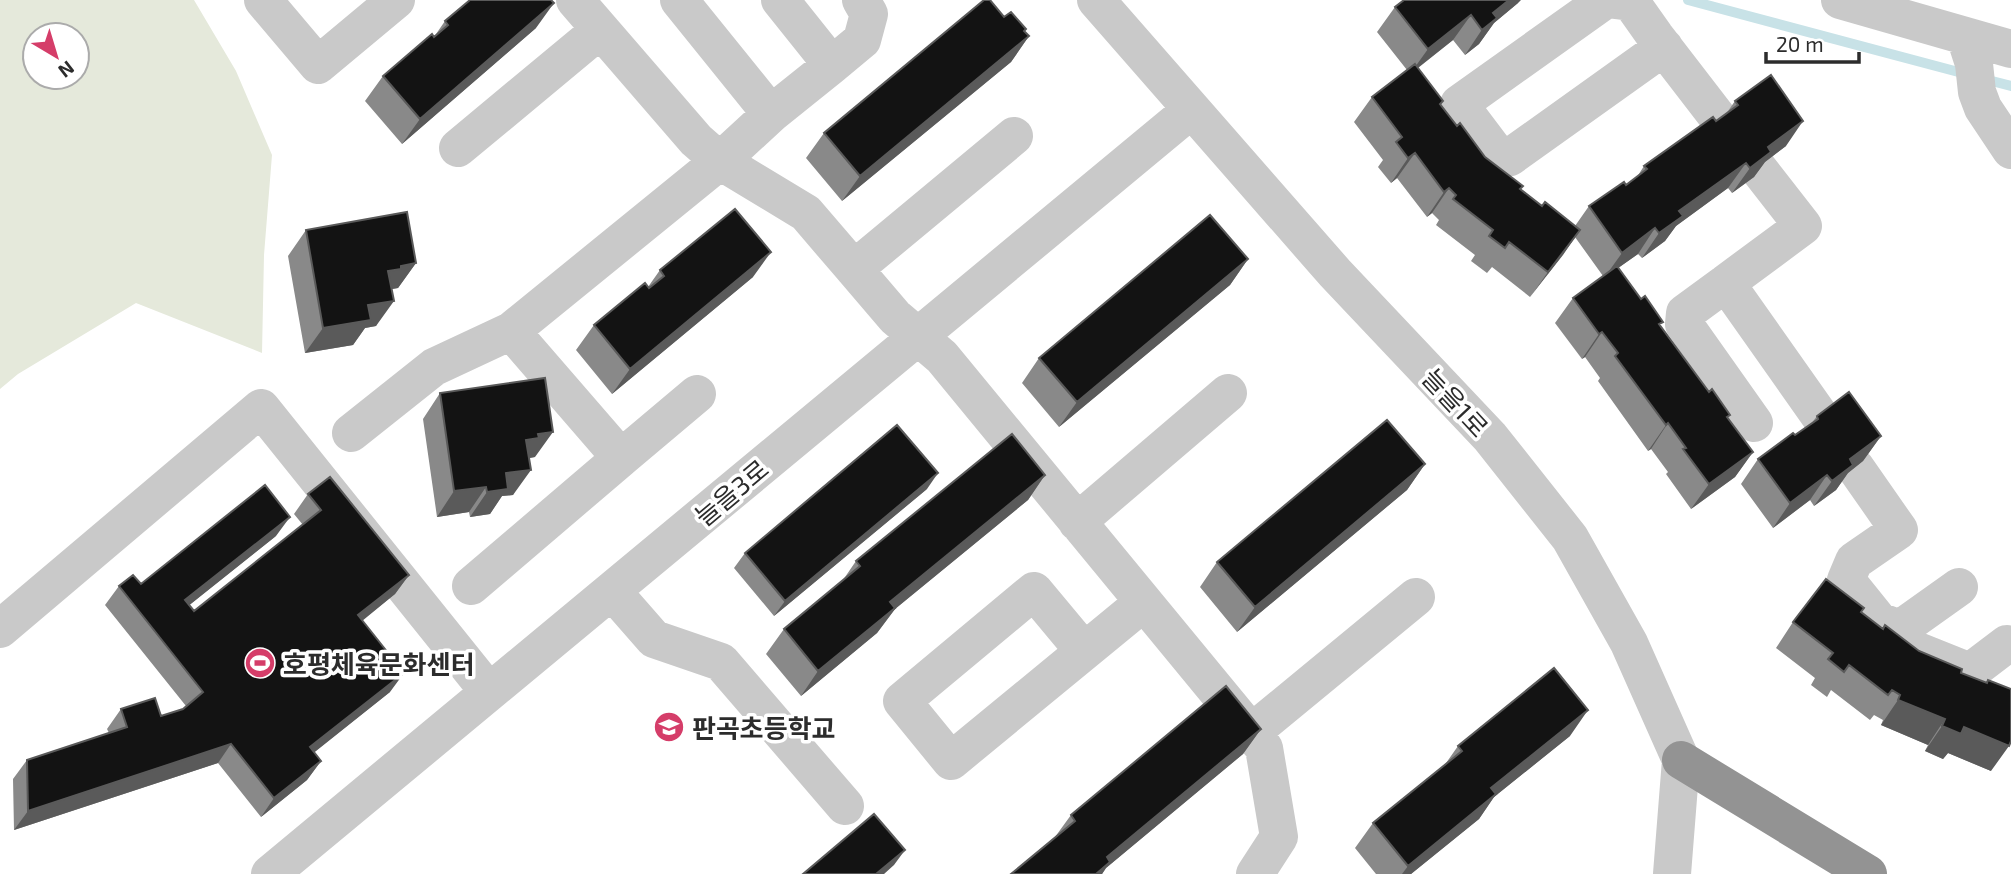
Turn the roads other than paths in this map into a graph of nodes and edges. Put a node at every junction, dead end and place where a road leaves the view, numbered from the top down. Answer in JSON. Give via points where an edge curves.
{"nodes":[{"id":1,"x":263,"y":0,"type":"edge"},
{"id":2,"x":575,"y":0,"type":"edge"},
{"id":3,"x":679,"y":0,"type":"edge"},
{"id":4,"x":780,"y":0,"type":"edge"},
{"id":5,"x":861,"y":0,"type":"edge"},
{"id":6,"x":1096,"y":0,"type":"edge"},
{"id":7,"x":1605,"y":0,"type":"edge"},
{"id":8,"x":1615,"y":0,"type":"edge"},
{"id":9,"x":1840,"y":0,"type":"edge"},
{"id":10,"x":376,"y":6,"type":"edge"},
{"id":11,"x":600,"y":30,"type":"junction"},
{"id":12,"x":1664,"y":47,"type":"junction"},
{"id":13,"x":2011,"y":49,"type":"edge"},
{"id":14,"x":1972,"y":64,"type":"junction"},
{"id":15,"x":832,"y":65,"type":"junction"},
{"id":16,"x":1191,"y":110,"type":"junction"},
{"id":17,"x":771,"y":114,"type":"junction"},
{"id":18,"x":1722,"y":123,"type":"edge"},
{"id":19,"x":1014,"y":136,"type":"dead end"},
{"id":20,"x":458,"y":148,"type":"dead end"},
{"id":21,"x":2011,"y":150,"type":"edge"},
{"id":22,"x":720,"y":161,"type":"junction"},
{"id":23,"x":1757,"y":167,"type":"edge"},
{"id":24,"x":854,"y":270,"type":"junction"},
{"id":25,"x":1726,"y":283,"type":"junction"},
{"id":26,"x":511,"y":331,"type":"junction"},
{"id":27,"x":918,"y":336,"type":"junction"},
{"id":28,"x":1228,"y":393,"type":"dead end"},
{"id":29,"x":697,"y":394,"type":"dead end"},
{"id":30,"x":1824,"y":422,"type":"edge"},
{"id":31,"x":1754,"y":423,"type":"dead end"},
{"id":32,"x":352,"y":433,"type":"dead end"},
{"id":33,"x":621,"y":458,"type":"junction"},
{"id":34,"x":1855,"y":467,"type":"edge"},
{"id":35,"x":1077,"y":522,"type":"junction"},
{"id":36,"x":471,"y":586,"type":"dead end"},
{"id":37,"x":1959,"y":587,"type":"dead end"},
{"id":38,"x":612,"y":591,"type":"junction"},
{"id":39,"x":1416,"y":597,"type":"dead end"},
{"id":40,"x":1143,"y":603,"type":"junction"},
{"id":41,"x":0,"y":629,"type":"edge"},
{"id":42,"x":1900,"y":629,"type":"junction"},
{"id":43,"x":2007,"y":644,"type":"dead end"},
{"id":44,"x":1084,"y":651,"type":"junction"},
{"id":45,"x":489,"y":692,"type":"junction"},
{"id":46,"x":1251,"y":733,"type":"junction"},
{"id":47,"x":1681,"y":760,"type":"junction"},
{"id":48,"x":845,"y":806,"type":"dead end"},
{"id":49,"x":282,"y":870,"type":"edge"},
{"id":50,"x":1255,"y":874,"type":"edge"},
{"id":51,"x":1672,"y":874,"type":"edge"},
{"id":52,"x":1868,"y":874,"type":"edge"}],
"edges":[{"from":1,"to":10,"type":"street","via":[[318,65]]},
{"from":2,"to":11,"type":"street"},
{"from":3,"to":17,"type":"street"},
{"from":4,"to":15,"type":"street"},
{"from":5,"to":15,"type":"street","via":[[869,14],[862,40]]},
{"from":6,"to":16,"type":"street","name":"늘을1로"},
{"from":7,"to":12,"type":"street","via":[[1459,104],[1496,153],[1510,157]]},
{"from":8,"to":12,"type":"street","via":[[1631,2]]},
{"from":9,"to":14,"type":"street"},
{"from":11,"to":20,"type":"street"},
{"from":11,"to":22,"type":"street","via":[[696,140]]},
{"from":12,"to":18,"type":"street"},
{"from":13,"to":14,"type":"street"},
{"from":14,"to":21,"type":"street","via":[[1983,108]]},
{"from":15,"to":17,"type":"street"},
{"from":16,"to":27,"type":"street","name":"늘을3로"},
{"from":16,"to":47,"type":"street","name":"늘을1로","via":[[1335,273],[1490,437],[1570,538],[1629,643]]},
{"from":17,"to":22,"type":"street"},
{"from":19,"to":24,"type":"street"},
{"from":22,"to":24,"type":"street","via":[[806,213]]},
{"from":22,"to":26,"type":"street"},
{"from":23,"to":25,"type":"street","via":[[1803,226]]},
{"from":24,"to":27,"type":"street"},
{"from":25,"to":30,"type":"street"},
{"from":25,"to":31,"type":"street","via":[[1685,313],[1684,324]]},
{"from":26,"to":32,"type":"street","via":[[434,367]]},
{"from":26,"to":33,"type":"street"},
{"from":27,"to":35,"type":"street","via":[[942,357]]},
{"from":27,"to":38,"type":"street","name":"늘을3로"},
{"from":28,"to":35,"type":"street"},
{"from":29,"to":33,"type":"street"},
{"from":33,"to":36,"type":"street"},
{"from":34,"to":42,"type":"street","via":[[1899,530],[1854,561],[1846,580],[1879,621]]},
{"from":35,"to":40,"type":"street"},
{"from":37,"to":42,"type":"street"},
{"from":38,"to":45,"type":"street","name":"늘을3로"},
{"from":38,"to":48,"type":"street","via":[[654,639],[721,662]]},
{"from":39,"to":46,"type":"street"},
{"from":40,"to":44,"type":"street"},
{"from":40,"to":46,"type":"street"},
{"from":41,"to":45,"type":"street","via":[[261,408]]},
{"from":42,"to":43,"type":"street","via":[[1910,648],[1969,672]]},
{"from":44,"to":44,"type":"street","via":[[951,761],[902,701],[1034,591]]},
{"from":45,"to":49,"type":"street","name":"늘을3로"},
{"from":46,"to":50,"type":"street","via":[[1264,748],[1279,837]]},
{"from":47,"to":51,"type":"street","name":"늘을1로"},
{"from":47,"to":52,"type":"highway"}]}
